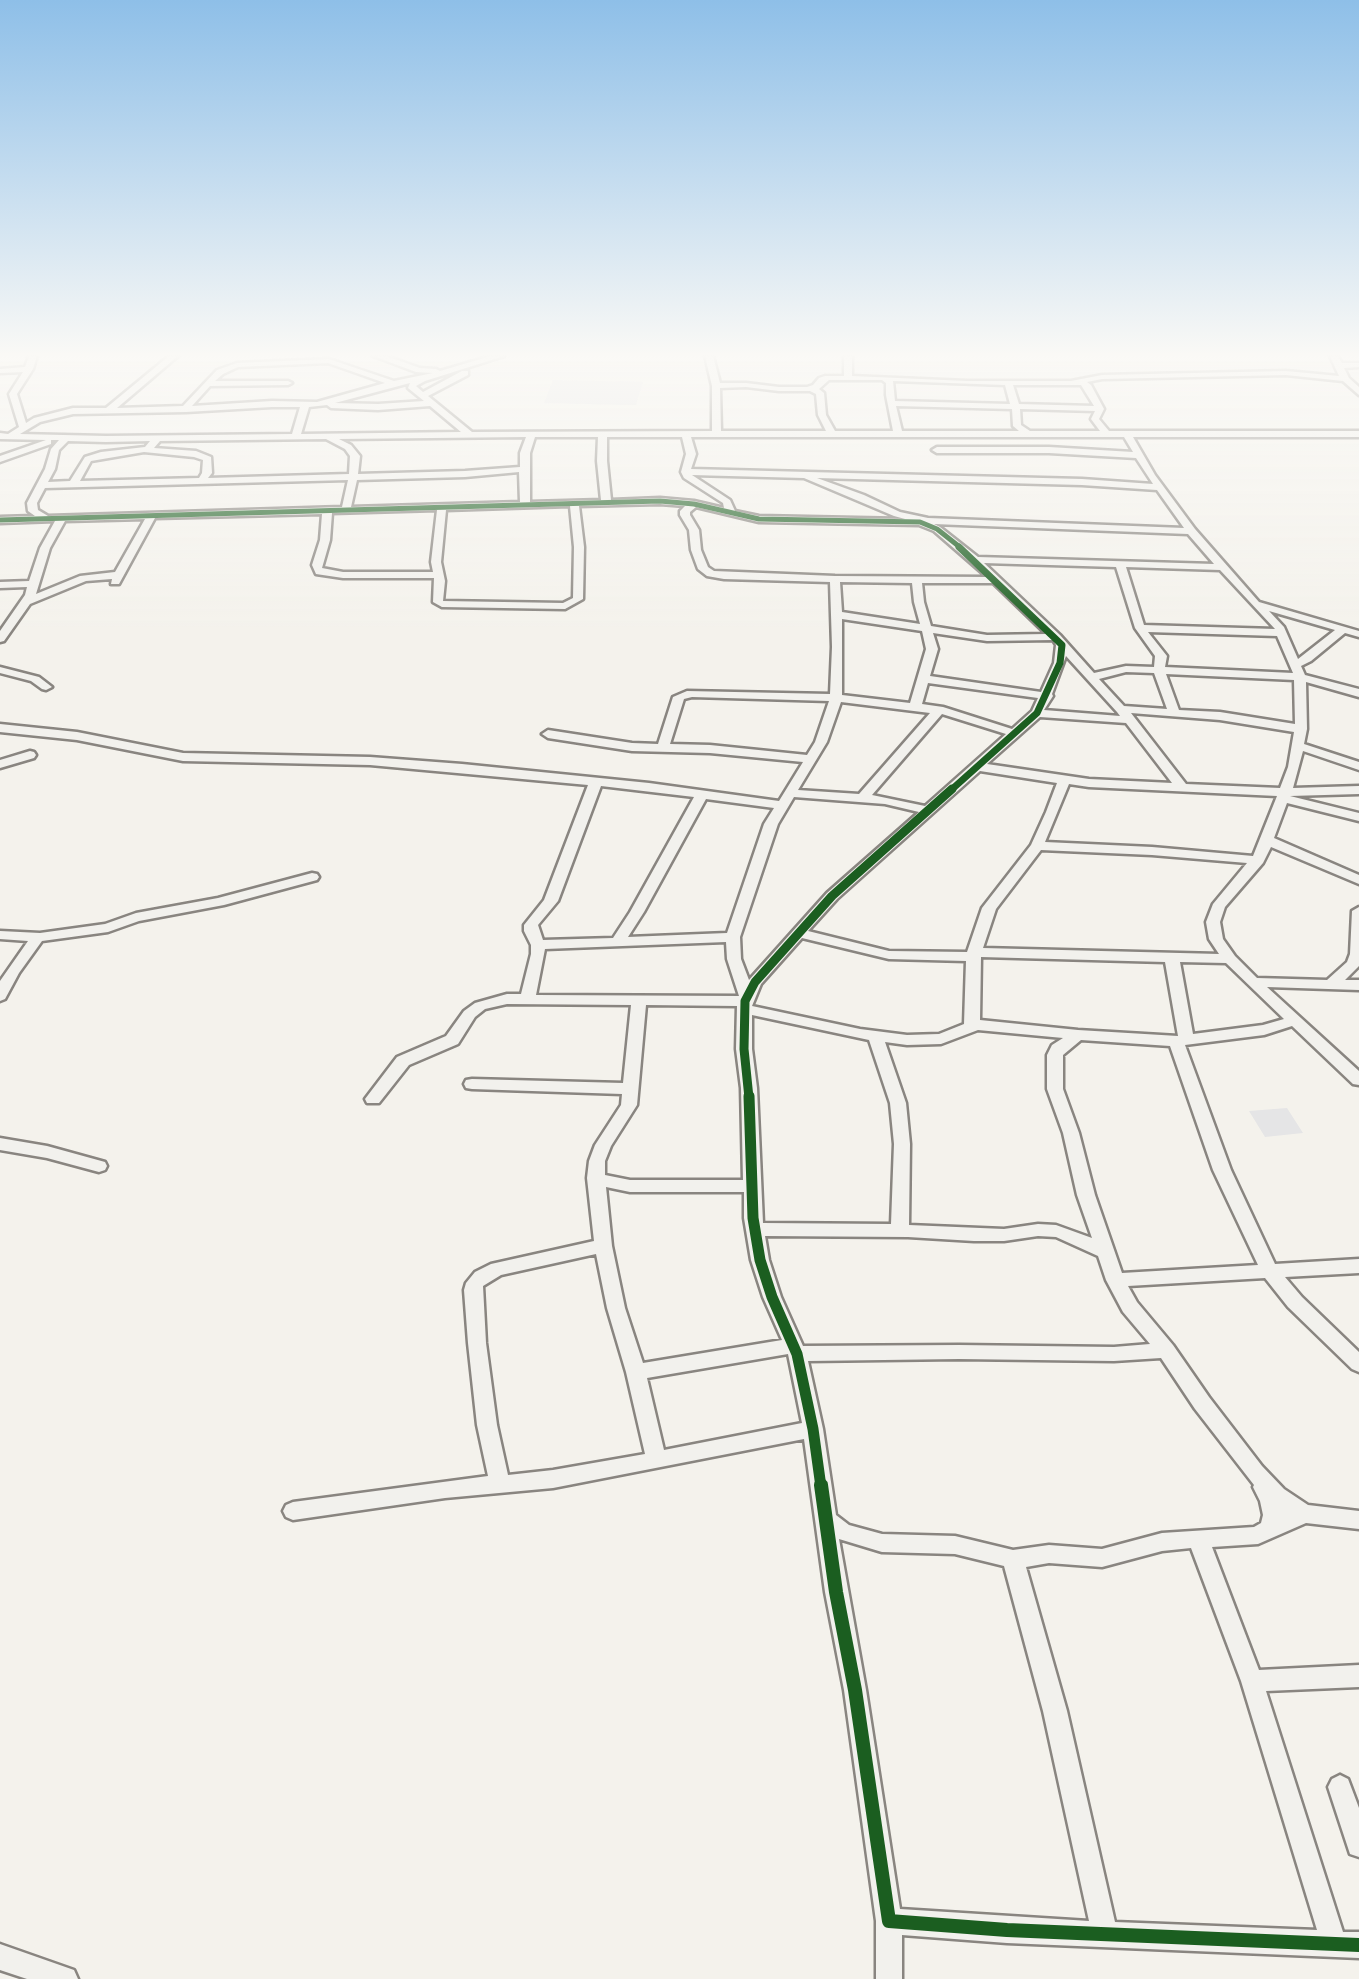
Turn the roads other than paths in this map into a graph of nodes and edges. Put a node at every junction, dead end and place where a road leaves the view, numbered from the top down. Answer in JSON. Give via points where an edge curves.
{"nodes":[{"id":1,"x":31,"y":448,"type":"edge"},
{"id":2,"x":55,"y":448,"type":"edge"},
{"id":3,"x":349,"y":448,"type":"edge"},
{"id":4,"x":527,"y":448,"type":"edge"},
{"id":5,"x":602,"y":448,"type":"edge"},
{"id":6,"x":690,"y":448,"type":"edge"},
{"id":7,"x":1136,"y":448,"type":"edge"},
{"id":8,"x":147,"y":449,"type":"joint"},
{"id":9,"x":937,"y":450,"type":"joint"},
{"id":10,"x":1140,"y":455,"type":"junction"},
{"id":11,"x":0,"y":459,"type":"edge"},
{"id":12,"x":524,"y":469,"type":"junction"},
{"id":13,"x":939,"y":470,"type":"junction"},
{"id":14,"x":686,"y":472,"type":"junction"},
{"id":15,"x":796,"y":474,"type":"junction"},
{"id":16,"x":353,"y":477,"type":"junction"},
{"id":17,"x":202,"y":480,"type":"junction"},
{"id":18,"x":41,"y":485,"type":"junction"},
{"id":19,"x":73,"y":485,"type":"junction"},
{"id":20,"x":1159,"y":487,"type":"junction"},
{"id":21,"x":606,"y":501,"type":"junction"},
{"id":22,"x":574,"y":502,"type":"junction"},
{"id":23,"x":525,"y":504,"type":"junction"},
{"id":24,"x":694,"y":504,"type":"junction"},
{"id":25,"x":441,"y":506,"type":"junction"},
{"id":26,"x":346,"y":509,"type":"junction"},
{"id":27,"x":327,"y":510,"type":"junction"},
{"id":28,"x":731,"y":513,"type":"junction"},
{"id":29,"x":152,"y":514,"type":"junction"},
{"id":30,"x":53,"y":517,"type":"junction"},
{"id":31,"x":0,"y":520,"type":"edge"},
{"id":32,"x":1191,"y":531,"type":"junction"},
{"id":33,"x":975,"y":560,"type":"junction"},
{"id":34,"x":1120,"y":565,"type":"junction"},
{"id":35,"x":1220,"y":567,"type":"junction"},
{"id":36,"x":439,"y":575,"type":"junction"},
{"id":37,"x":835,"y":579,"type":"junction"},
{"id":38,"x":917,"y":580,"type":"junction"},
{"id":39,"x":997,"y":580,"type":"junction"},
{"id":40,"x":33,"y":584,"type":"junction"},
{"id":41,"x":0,"y":585,"type":"edge"},
{"id":42,"x":27,"y":601,"type":"junction"},
{"id":43,"x":1255,"y":604,"type":"junction"},
{"id":44,"x":837,"y":615,"type":"junction"},
{"id":45,"x":926,"y":627,"type":"junction"},
{"id":46,"x":1140,"y":628,"type":"junction"},
{"id":47,"x":1342,"y":630,"type":"junction"},
{"id":48,"x":1281,"y":633,"type":"junction"},
{"id":49,"x":1359,"y":634,"type":"edge"},
{"id":50,"x":0,"y":639,"type":"edge"},
{"id":51,"x":1059,"y":641,"type":"junction"},
{"id":52,"x":0,"y":670,"type":"edge"},
{"id":53,"x":1159,"y":671,"type":"junction"},
{"id":54,"x":1297,"y":671,"type":"junction"},
{"id":55,"x":1092,"y":677,"type":"junction"},
{"id":56,"x":923,"y":679,"type":"junction"},
{"id":57,"x":46,"y":687,"type":"dead end"},
{"id":58,"x":1359,"y":693,"type":"edge"},
{"id":59,"x":1047,"y":696,"type":"junction"},
{"id":60,"x":836,"y":698,"type":"junction"},
{"id":61,"x":915,"y":708,"type":"junction"},
{"id":62,"x":1121,"y":709,"type":"junction"},
{"id":63,"x":939,"y":710,"type":"junction"},
{"id":64,"x":1174,"y":711,"type":"junction"},
{"id":65,"x":1037,"y":713,"type":"junction"},
{"id":66,"x":1130,"y":720,"type":"junction"},
{"id":67,"x":0,"y":728,"type":"edge"},
{"id":68,"x":1302,"y":729,"type":"junction"},
{"id":69,"x":1012,"y":733,"type":"junction"},
{"id":70,"x":548,"y":734,"type":"dead end"},
{"id":71,"x":1299,"y":746,"type":"junction"},
{"id":72,"x":663,"y":747,"type":"junction"},
{"id":73,"x":30,"y":755,"type":"dead end"},
{"id":74,"x":809,"y":759,"type":"junction"},
{"id":75,"x":0,"y":764,"type":"edge"},
{"id":76,"x":976,"y":766,"type":"junction"},
{"id":77,"x":1359,"y":766,"type":"edge"},
{"id":78,"x":1064,"y":780,"type":"junction"},
{"id":79,"x":596,"y":781,"type":"junction"},
{"id":80,"x":1181,"y":786,"type":"junction"},
{"id":81,"x":1359,"y":790,"type":"edge"},
{"id":82,"x":788,"y":793,"type":"junction"},
{"id":83,"x":702,"y":794,"type":"junction"},
{"id":84,"x":1283,"y":795,"type":"junction"},
{"id":85,"x":863,"y":798,"type":"junction"},
{"id":86,"x":781,"y":806,"type":"junction"},
{"id":87,"x":927,"y":810,"type":"junction"},
{"id":88,"x":1359,"y":817,"type":"edge"},
{"id":89,"x":1267,"y":840,"type":"junction"},
{"id":90,"x":1037,"y":846,"type":"junction"},
{"id":91,"x":1258,"y":860,"type":"junction"},
{"id":92,"x":312,"y":876,"type":"dead end"},
{"id":93,"x":1359,"y":880,"type":"edge"},
{"id":94,"x":1359,"y":911,"type":"edge"},
{"id":95,"x":799,"y":933,"type":"junction"},
{"id":96,"x":0,"y":935,"type":"edge"},
{"id":97,"x":38,"y":937,"type":"junction"},
{"id":98,"x":733,"y":937,"type":"junction"},
{"id":99,"x":617,"y":942,"type":"junction"},
{"id":100,"x":538,"y":945,"type":"junction"},
{"id":101,"x":974,"y":955,"type":"junction"},
{"id":102,"x":1172,"y":959,"type":"junction"},
{"id":103,"x":1230,"y":959,"type":"junction"},
{"id":104,"x":1357,"y":964,"type":"edge"},
{"id":105,"x":1253,"y":982,"type":"junction"},
{"id":106,"x":1332,"y":984,"type":"junction"},
{"id":107,"x":1359,"y":986,"type":"edge"},
{"id":108,"x":0,"y":996,"type":"edge"},
{"id":109,"x":527,"y":999,"type":"junction"},
{"id":110,"x":639,"y":1001,"type":"junction"},
{"id":111,"x":745,"y":1002,"type":"junction"},
{"id":112,"x":1293,"y":1021,"type":"junction"},
{"id":113,"x":972,"y":1026,"type":"junction"},
{"id":114,"x":1078,"y":1035,"type":"junction"},
{"id":115,"x":874,"y":1036,"type":"junction"},
{"id":116,"x":1181,"y":1040,"type":"junction"},
{"id":117,"x":1359,"y":1080,"type":"edge"},
{"id":118,"x":472,"y":1084,"type":"dead end"},
{"id":119,"x":630,"y":1089,"type":"junction"},
{"id":120,"x":373,"y":1099,"type":"dead end"},
{"id":121,"x":0,"y":1144,"type":"edge"},
{"id":122,"x":99,"y":1166,"type":"dead end"},
{"id":123,"x":596,"y":1178,"type":"junction"},
{"id":124,"x":751,"y":1186,"type":"junction"},
{"id":125,"x":755,"y":1229,"type":"junction"},
{"id":126,"x":900,"y":1231,"type":"junction"},
{"id":127,"x":603,"y":1246,"type":"junction"},
{"id":128,"x":1106,"y":1252,"type":"junction"},
{"id":129,"x":1359,"y":1266,"type":"edge"},
{"id":130,"x":1270,"y":1272,"type":"junction"},
{"id":131,"x":1115,"y":1280,"type":"junction"},
{"id":132,"x":795,"y":1350,"type":"junction"},
{"id":133,"x":1166,"y":1350,"type":"junction"},
{"id":134,"x":1359,"y":1364,"type":"edge"},
{"id":135,"x":636,"y":1372,"type":"junction"},
{"id":136,"x":813,"y":1429,"type":"junction"},
{"id":137,"x":656,"y":1459,"type":"junction"},
{"id":138,"x":1255,"y":1472,"type":"junction"},
{"id":139,"x":500,"y":1483,"type":"junction"},
{"id":140,"x":293,"y":1511,"type":"dead end"},
{"id":141,"x":1305,"y":1514,"type":"junction"},
{"id":142,"x":825,"y":1519,"type":"junction"},
{"id":143,"x":1359,"y":1520,"type":"edge"},
{"id":144,"x":1270,"y":1528,"type":"junction"},
{"id":145,"x":1198,"y":1538,"type":"junction"},
{"id":146,"x":1013,"y":1559,"type":"junction"},
{"id":147,"x":1359,"y":1676,"type":"edge"},
{"id":148,"x":1252,"y":1682,"type":"junction"},
{"id":149,"x":1340,"y":1787,"type":"dead end"},
{"id":150,"x":1359,"y":1845,"type":"edge"},
{"id":151,"x":889,"y":1921,"type":"junction"},
{"id":152,"x":1105,"y":1934,"type":"junction"},
{"id":153,"x":1334,"y":1943,"type":"junction"},
{"id":154,"x":1359,"y":1945,"type":"edge"},
{"id":155,"x":0,"y":1957,"type":"edge"},
{"id":156,"x":65,"y":1979,"type":"edge"},
{"id":157,"x":889,"y":1979,"type":"edge"}],
"edges":[{"from":1,"to":11,"type":"street"},
{"from":2,"to":18,"type":"street"},
{"from":3,"to":16,"type":"street","via":[[355,456]]},
{"from":4,"to":12,"type":"street"},
{"from":5,"to":21,"type":"street"},
{"from":6,"to":14,"type":"street"},
{"from":7,"to":10,"type":"street"},
{"from":8,"to":17,"type":"street","via":[[204,456],[209,461]]},
{"from":8,"to":19,"type":"street","via":[[88,459]]},
{"from":9,"to":10,"type":"street"},
{"from":9,"to":13,"type":"street"},
{"from":10,"to":20,"type":"street"},
{"from":12,"to":16,"type":"street"},
{"from":12,"to":23,"type":"street"},
{"from":13,"to":15,"type":"street"},
{"from":13,"to":20,"type":"street"},
{"from":14,"to":15,"type":"street"},
{"from":14,"to":28,"type":"street","via":[[689,478],[727,502]]},
{"from":15,"to":32,"type":"street","via":[[897,514],[928,521]]},
{"from":16,"to":17,"type":"street"},
{"from":16,"to":26,"type":"street"},
{"from":17,"to":19,"type":"street"},
{"from":18,"to":19,"type":"street"},
{"from":18,"to":30,"type":"street","via":[[32,507]]},
{"from":20,"to":32,"type":"street"},
{"from":21,"to":22,"type":"street"},
{"from":21,"to":24,"type":"street"},
{"from":22,"to":23,"type":"street"},
{"from":22,"to":36,"type":"street","via":[[579,546],[578,599],[574,603],[520,607],[442,604],[437,598]]},
{"from":23,"to":25,"type":"street"},
{"from":24,"to":28,"type":"street"},
{"from":24,"to":37,"type":"street","via":[[685,515],[694,530],[703,569],[711,574]]},
{"from":25,"to":26,"type":"street"},
{"from":25,"to":36,"type":"street","via":[[436,562]]},
{"from":26,"to":27,"type":"street"},
{"from":27,"to":29,"type":"street"},
{"from":27,"to":36,"type":"street","via":[[325,540],[317,565],[320,572]]},
{"from":28,"to":33,"type":"street","via":[[759,519],[920,522],[937,529]]},
{"from":29,"to":30,"type":"street"},
{"from":29,"to":42,"type":"street","via":[[117,578],[84,578]]},
{"from":30,"to":31,"type":"street"},
{"from":30,"to":40,"type":"street"},
{"from":32,"to":35,"type":"street"},
{"from":33,"to":34,"type":"street"},
{"from":33,"to":39,"type":"street"},
{"from":34,"to":35,"type":"street"},
{"from":34,"to":46,"type":"street"},
{"from":35,"to":43,"type":"street"},
{"from":37,"to":38,"type":"street"},
{"from":37,"to":44,"type":"street"},
{"from":38,"to":39,"type":"street"},
{"from":38,"to":45,"type":"street"},
{"from":39,"to":51,"type":"street"},
{"from":40,"to":41,"type":"street"},
{"from":40,"to":42,"type":"street"},
{"from":42,"to":50,"type":"street"},
{"from":43,"to":47,"type":"street"},
{"from":43,"to":48,"type":"street","via":[[1270,616]]},
{"from":44,"to":45,"type":"street"},
{"from":44,"to":60,"type":"street"},
{"from":45,"to":51,"type":"street","via":[[987,638]]},
{"from":45,"to":56,"type":"street","via":[[932,649]]},
{"from":46,"to":48,"type":"street"},
{"from":46,"to":53,"type":"street","via":[[1161,656]]},
{"from":47,"to":49,"type":"street"},
{"from":47,"to":54,"type":"street"},
{"from":48,"to":54,"type":"street"},
{"from":51,"to":55,"type":"street"},
{"from":51,"to":59,"type":"street","via":[[1060,663]]},
{"from":52,"to":57,"type":"street","via":[[35,679]]},
{"from":53,"to":54,"type":"street"},
{"from":53,"to":55,"type":"street","via":[[1119,669]]},
{"from":53,"to":64,"type":"street"},
{"from":54,"to":58,"type":"street"},
{"from":54,"to":68,"type":"street"},
{"from":55,"to":62,"type":"street"},
{"from":56,"to":59,"type":"street"},
{"from":56,"to":61,"type":"street"},
{"from":59,"to":65,"type":"street"},
{"from":60,"to":61,"type":"street"},
{"from":60,"to":72,"type":"street","via":[[684,694],[679,697]]},
{"from":60,"to":74,"type":"street","via":[[821,742]]},
{"from":61,"to":63,"type":"street"},
{"from":62,"to":64,"type":"street"},
{"from":62,"to":66,"type":"street"},
{"from":63,"to":69,"type":"street"},
{"from":63,"to":85,"type":"street"},
{"from":64,"to":68,"type":"street"},
{"from":65,"to":66,"type":"street"},
{"from":65,"to":69,"type":"street"},
{"from":66,"to":80,"type":"street"},
{"from":67,"to":79,"type":"street","via":[[77,736],[183,757],[370,761]]},
{"from":68,"to":71,"type":"street"},
{"from":69,"to":76,"type":"street"},
{"from":70,"to":72,"type":"street","via":[[632,747]]},
{"from":71,"to":77,"type":"street"},
{"from":71,"to":84,"type":"street"},
{"from":72,"to":74,"type":"street"},
{"from":73,"to":75,"type":"street"},
{"from":74,"to":82,"type":"street"},
{"from":76,"to":78,"type":"street"},
{"from":76,"to":87,"type":"street"},
{"from":78,"to":80,"type":"street"},
{"from":78,"to":90,"type":"street"},
{"from":79,"to":83,"type":"street"},
{"from":79,"to":100,"type":"street","via":[[550,901],[531,925]]},
{"from":80,"to":84,"type":"street"},
{"from":81,"to":84,"type":"street"},
{"from":82,"to":85,"type":"street"},
{"from":82,"to":86,"type":"street"},
{"from":83,"to":86,"type":"street"},
{"from":83,"to":99,"type":"street"},
{"from":84,"to":88,"type":"street"},
{"from":84,"to":89,"type":"street"},
{"from":85,"to":87,"type":"street"},
{"from":86,"to":98,"type":"street","via":[[771,824]]},
{"from":87,"to":95,"type":"street","via":[[832,896]]},
{"from":89,"to":91,"type":"street"},
{"from":89,"to":93,"type":"street"},
{"from":90,"to":91,"type":"street"},
{"from":90,"to":101,"type":"street","via":[[990,908]]},
{"from":91,"to":103,"type":"street","via":[[1218,907],[1213,922],[1216,939]]},
{"from":92,"to":97,"type":"street","via":[[219,902],[136,917],[108,928]]},
{"from":94,"to":104,"type":"street"},
{"from":95,"to":101,"type":"street","via":[[889,955]]},
{"from":95,"to":111,"type":"street","via":[[755,982]]},
{"from":96,"to":97,"type":"street"},
{"from":97,"to":108,"type":"street"},
{"from":98,"to":99,"type":"street"},
{"from":98,"to":111,"type":"street","via":[[734,959]]},
{"from":99,"to":100,"type":"street"},
{"from":100,"to":109,"type":"street"},
{"from":101,"to":102,"type":"street","via":[[1066,953]]},
{"from":101,"to":113,"type":"street"},
{"from":102,"to":103,"type":"street"},
{"from":102,"to":116,"type":"street"},
{"from":103,"to":105,"type":"street"},
{"from":104,"to":106,"type":"street"},
{"from":105,"to":106,"type":"street"},
{"from":105,"to":112,"type":"street"},
{"from":106,"to":107,"type":"street"},
{"from":109,"to":110,"type":"street"},
{"from":109,"to":120,"type":"street","via":[[480,1006],[469,1014],[452,1040],[404,1061]]},
{"from":110,"to":111,"type":"street"},
{"from":110,"to":119,"type":"street"},
{"from":111,"to":115,"type":"street"},
{"from":111,"to":124,"type":"street"},
{"from":112,"to":116,"type":"street","via":[[1264,1030]]},
{"from":112,"to":117,"type":"street"},
{"from":113,"to":114,"type":"street"},
{"from":113,"to":115,"type":"street","via":[[932,1040]]},
{"from":114,"to":116,"type":"street"},
{"from":114,"to":128,"type":"street","via":[[1055,1055],[1055,1089]]},
{"from":115,"to":126,"type":"street","via":[[898,1103],[902,1144]]},
{"from":116,"to":130,"type":"street","via":[[1222,1170]]},
{"from":118,"to":119,"type":"street"},
{"from":119,"to":123,"type":"street","via":[[629,1105],[603,1145]]},
{"from":121,"to":122,"type":"street"},
{"from":123,"to":124,"type":"street","via":[[630,1186]]},
{"from":123,"to":127,"type":"street"},
{"from":124,"to":125,"type":"street"},
{"from":125,"to":126,"type":"street"},
{"from":125,"to":132,"type":"street","via":[[760,1260]]},
{"from":126,"to":128,"type":"street","via":[[974,1235],[1056,1231]]},
{"from":127,"to":135,"type":"street","via":[[616,1308]]},
{"from":127,"to":139,"type":"street","via":[[497,1269],[475,1283],[477,1343],[487,1425]]},
{"from":128,"to":131,"type":"street"},
{"from":129,"to":130,"type":"street"},
{"from":130,"to":131,"type":"street"},
{"from":130,"to":134,"type":"street"},
{"from":131,"to":133,"type":"street","via":[[1145,1327]]},
{"from":132,"to":133,"type":"street","via":[[1114,1354]]},
{"from":132,"to":135,"type":"street"},
{"from":132,"to":136,"type":"street"},
{"from":133,"to":138,"type":"street"},
{"from":135,"to":137,"type":"street"},
{"from":136,"to":137,"type":"street"},
{"from":136,"to":142,"type":"street"},
{"from":137,"to":139,"type":"street","via":[[553,1479]]},
{"from":138,"to":141,"type":"street","via":[[1289,1505]]},
{"from":138,"to":144,"type":"street","via":[[1270,1500]]},
{"from":139,"to":140,"type":"street"},
{"from":141,"to":143,"type":"street"},
{"from":141,"to":144,"type":"street"},
{"from":142,"to":146,"type":"street","via":[[842,1531],[882,1543],[955,1545]]},
{"from":142,"to":151,"type":"street"},
{"from":144,"to":145,"type":"street","via":[[1246,1537]]},
{"from":145,"to":146,"type":"street","via":[[1162,1542],[1102,1558],[1049,1554]]},
{"from":145,"to":148,"type":"street"},
{"from":146,"to":152,"type":"street","via":[[1054,1711]]},
{"from":147,"to":148,"type":"street"},
{"from":148,"to":153,"type":"street"},
{"from":149,"to":150,"type":"street"},
{"from":151,"to":152,"type":"street"},
{"from":151,"to":157,"type":"street"},
{"from":152,"to":153,"type":"street"},
{"from":153,"to":154,"type":"street"},
{"from":155,"to":156,"type":"street"}]}
